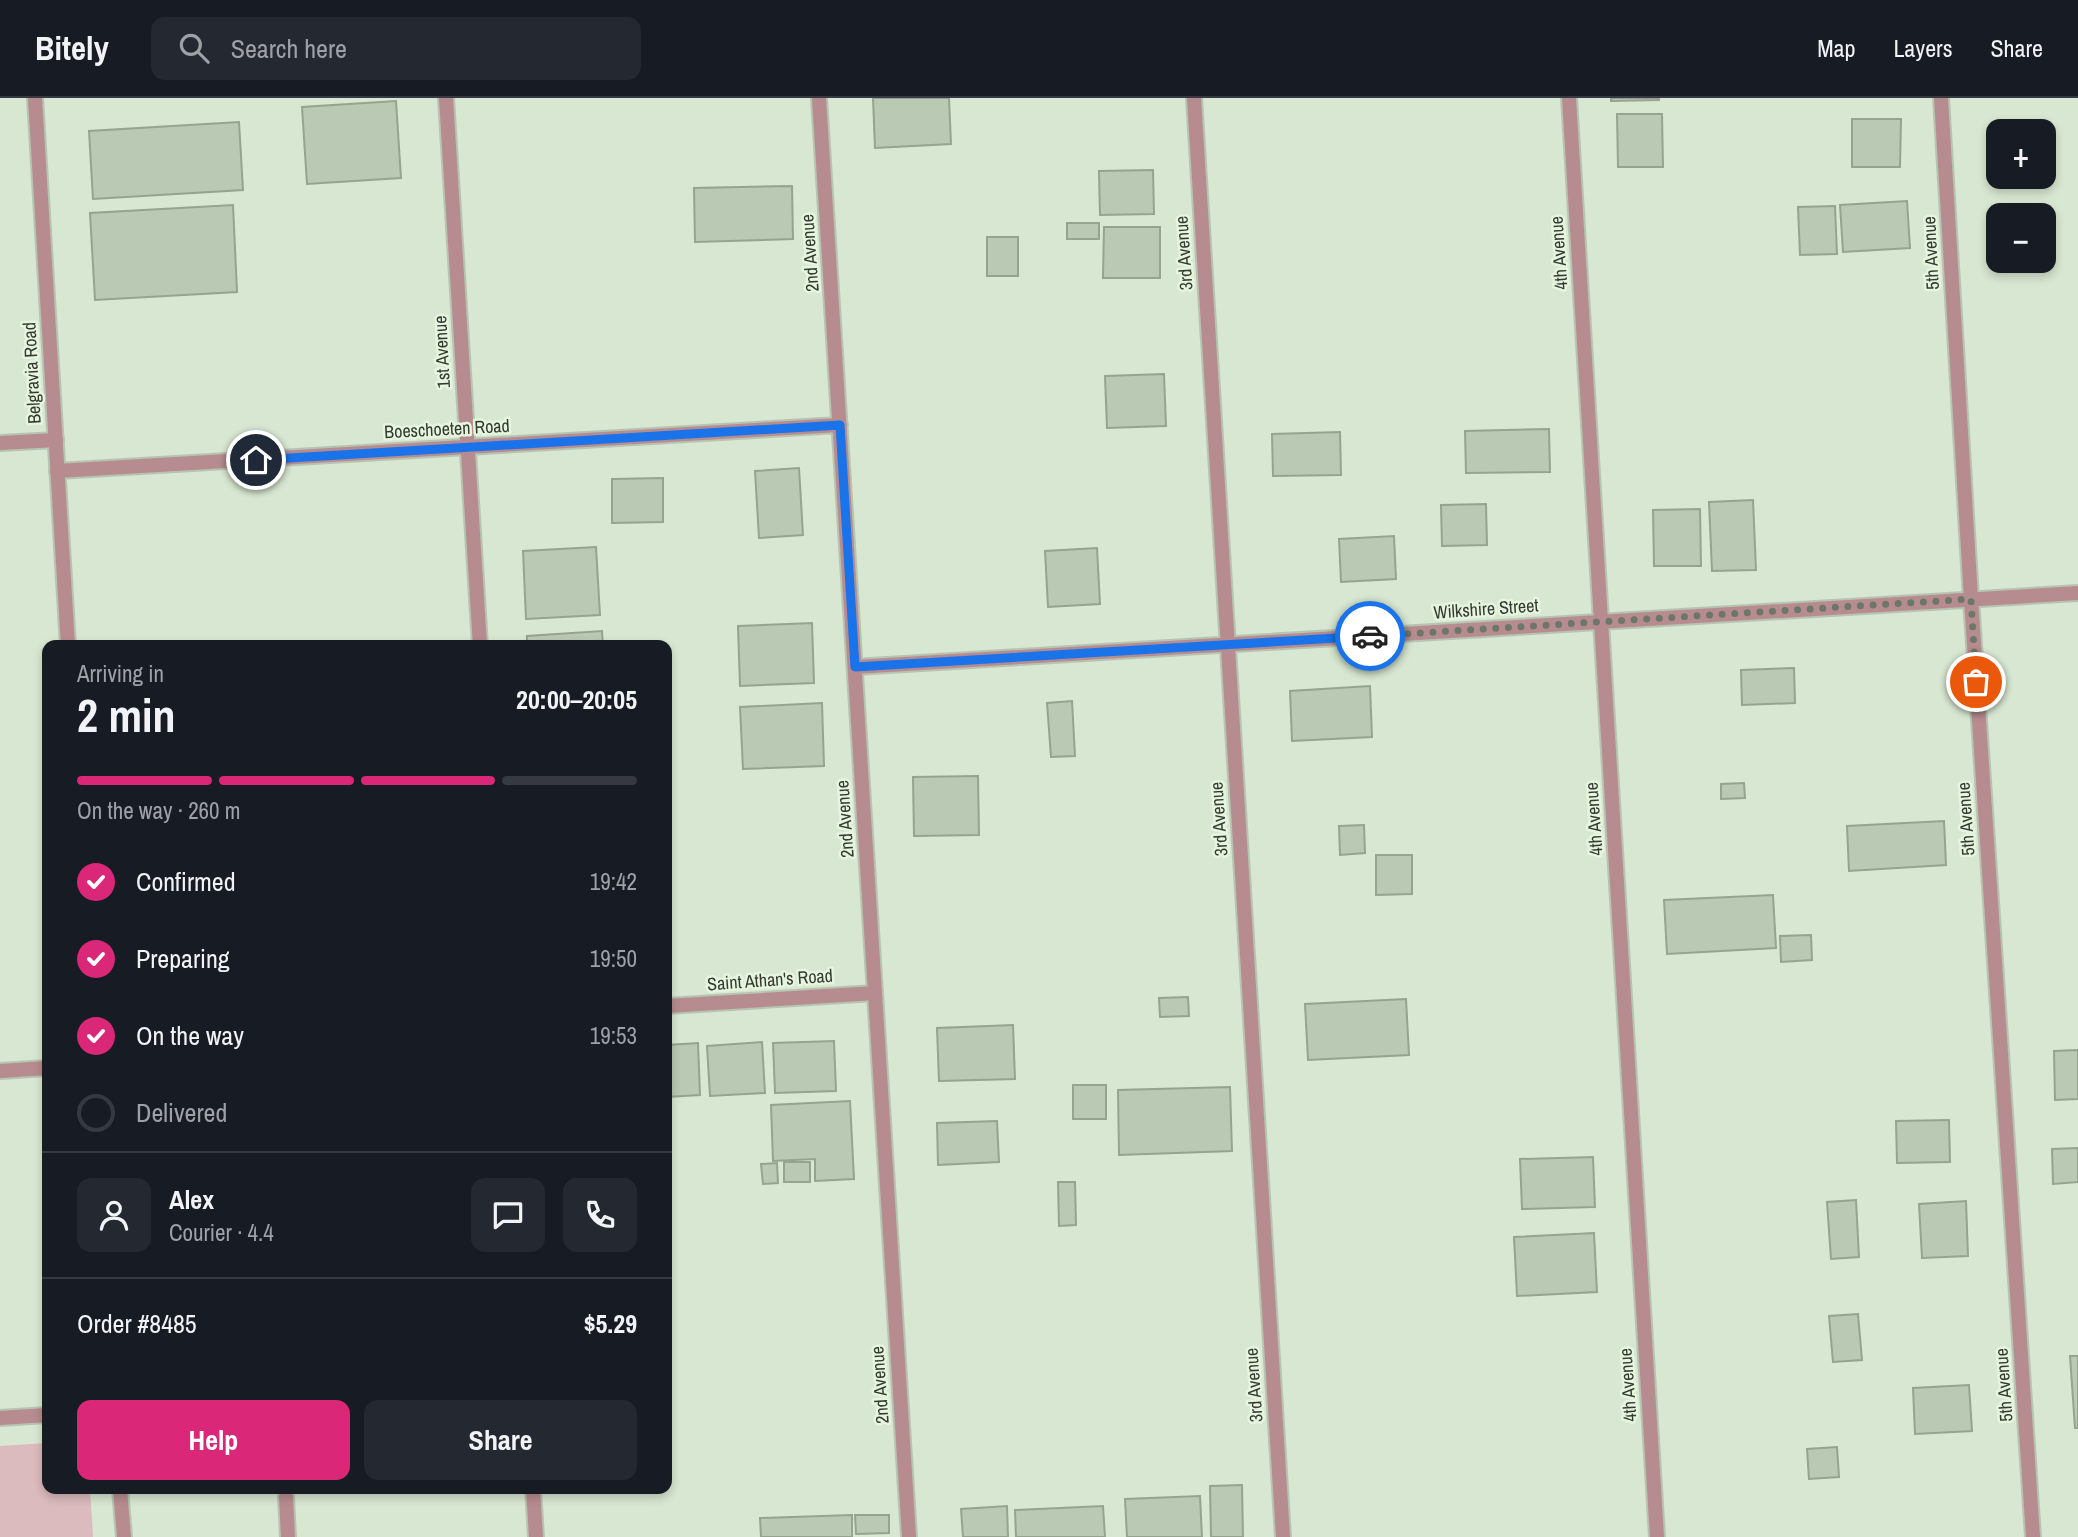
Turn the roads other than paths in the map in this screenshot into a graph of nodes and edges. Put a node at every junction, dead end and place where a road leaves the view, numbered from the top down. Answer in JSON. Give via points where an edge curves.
{"nodes":[{"id":1,"x":35,"y":98,"type":"edge"},
{"id":2,"x":446,"y":98,"type":"edge"},
{"id":3,"x":819,"y":98,"type":"edge"},
{"id":4,"x":1194,"y":98,"type":"edge"},
{"id":5,"x":1569,"y":98,"type":"edge"},
{"id":6,"x":1941,"y":98,"type":"edge"},
{"id":7,"x":840,"y":425,"type":"junction"},
{"id":8,"x":56,"y":440,"type":"junction"},
{"id":9,"x":0,"y":443,"type":"edge"},
{"id":10,"x":467,"y":447,"type":"junction"},
{"id":11,"x":57,"y":471,"type":"junction"},
{"id":12,"x":2078,"y":593,"type":"edge"},
{"id":13,"x":1971,"y":599,"type":"junction"},
{"id":14,"x":1601,"y":622,"type":"junction"},
{"id":15,"x":68,"y":640,"type":"edge"},
{"id":16,"x":481,"y":640,"type":"edge"},
{"id":17,"x":1228,"y":645,"type":"junction"},
{"id":18,"x":855,"y":667,"type":"junction"},
{"id":19,"x":875,"y":993,"type":"junction"},
{"id":20,"x":672,"y":1006,"type":"edge"},
{"id":21,"x":42,"y":1068,"type":"edge"},
{"id":22,"x":0,"y":1071,"type":"edge"},
{"id":23,"x":42,"y":1415,"type":"edge"},
{"id":24,"x":0,"y":1418,"type":"edge"},
{"id":25,"x":120,"y":1494,"type":"edge"},
{"id":26,"x":533,"y":1494,"type":"edge"},
{"id":27,"x":286,"y":1497,"type":"dead end"},
{"id":28,"x":124,"y":1537,"type":"edge"},
{"id":29,"x":288,"y":1537,"type":"edge"},
{"id":30,"x":536,"y":1537,"type":"edge"},
{"id":31,"x":909,"y":1537,"type":"edge"},
{"id":32,"x":1283,"y":1537,"type":"edge"},
{"id":33,"x":1657,"y":1537,"type":"edge"},
{"id":34,"x":2033,"y":1537,"type":"edge"}],
"edges":[{"from":1,"to":8,"type":"street","name":"Belgravia Road"},
{"from":2,"to":10,"type":"street","name":"1st Avenue"},
{"from":3,"to":7,"type":"street","name":"2nd Avenue"},
{"from":4,"to":17,"type":"street","name":"3rd Avenue"},
{"from":5,"to":14,"type":"street","name":"4th Avenue"},
{"from":6,"to":13,"type":"street","name":"5th Avenue"},
{"from":7,"to":10,"type":"street","name":"Boeschoeten Road"},
{"from":7,"to":18,"type":"street","name":"2nd Avenue"},
{"from":8,"to":9,"type":"street"},
{"from":8,"to":11,"type":"street","name":"Belgravia Road"},
{"from":10,"to":11,"type":"street","name":"Boeschoeten Road"},
{"from":10,"to":16,"type":"street","name":"1st Avenue"},
{"from":11,"to":15,"type":"street","name":"Belgravia Road"},
{"from":12,"to":13,"type":"street","name":"Wilkshire Street"},
{"from":13,"to":14,"type":"street","name":"Wilkshire Street"},
{"from":13,"to":34,"type":"street","name":"5th Avenue"},
{"from":14,"to":17,"type":"street","name":"Wilkshire Street"},
{"from":14,"to":33,"type":"street","name":"4th Avenue"},
{"from":17,"to":18,"type":"street","name":"Wilkshire Street"},
{"from":17,"to":32,"type":"street","name":"3rd Avenue"},
{"from":18,"to":19,"type":"street","name":"2nd Avenue"},
{"from":19,"to":20,"type":"street","name":"Saint Athan's Road"},
{"from":19,"to":31,"type":"street","name":"2nd Avenue"},
{"from":21,"to":22,"type":"street"},
{"from":23,"to":24,"type":"street"},
{"from":25,"to":28,"type":"street"},
{"from":26,"to":30,"type":"street"},
{"from":27,"to":29,"type":"street"}]}
